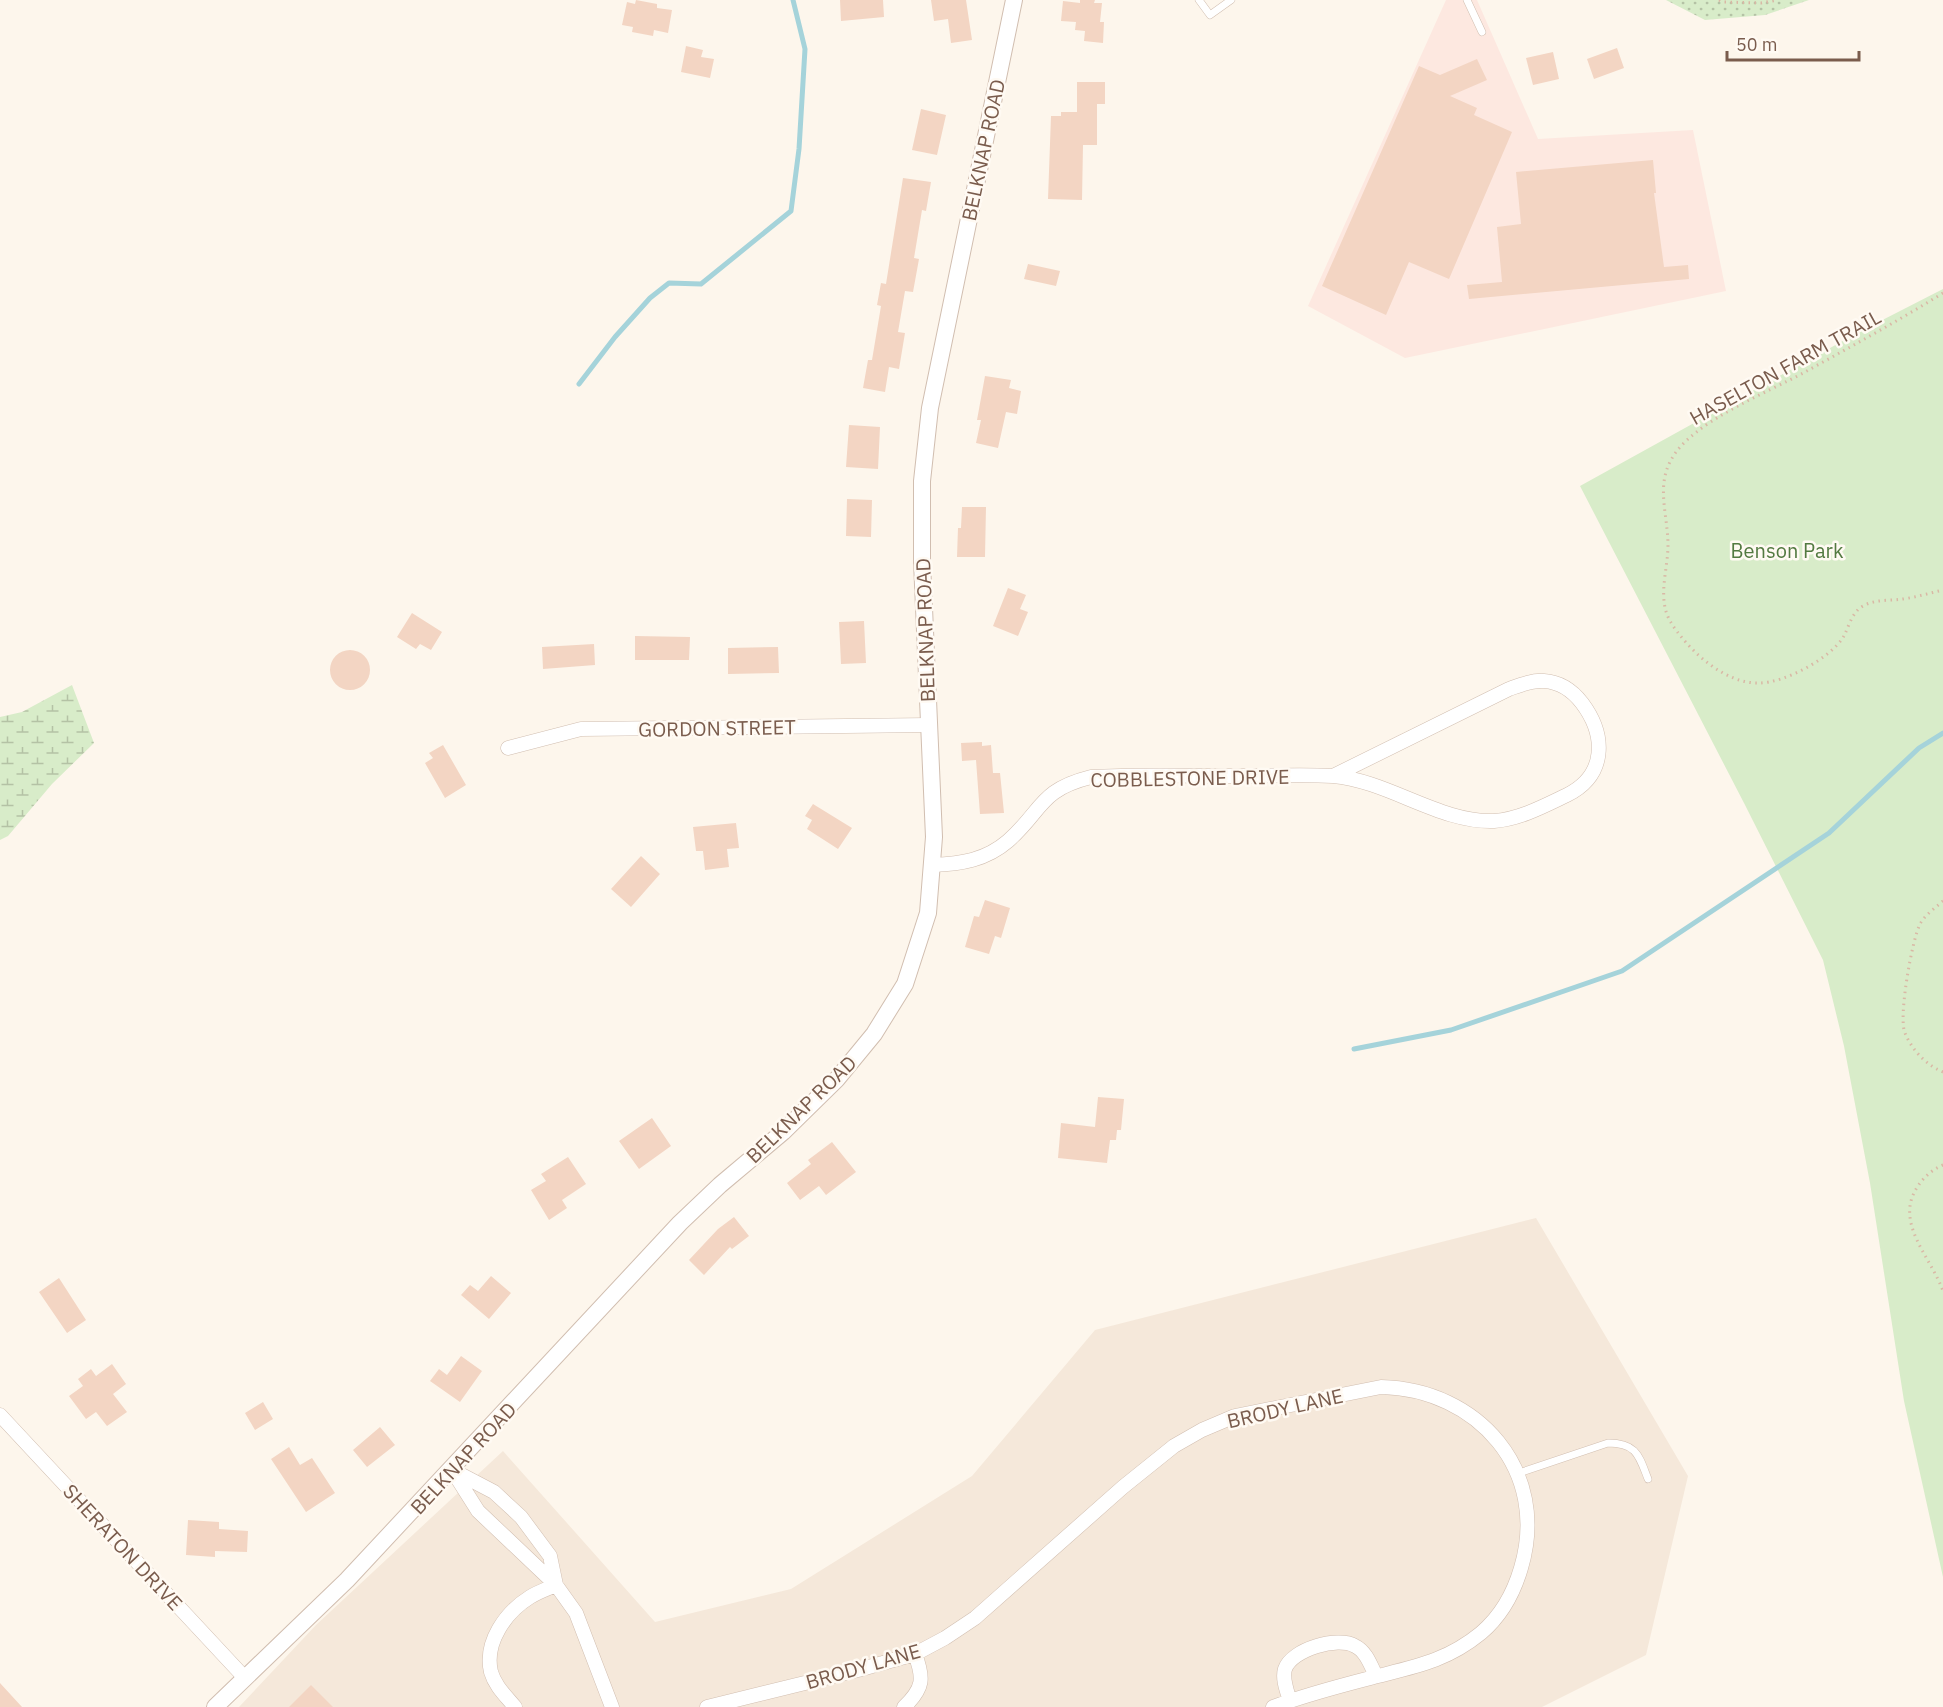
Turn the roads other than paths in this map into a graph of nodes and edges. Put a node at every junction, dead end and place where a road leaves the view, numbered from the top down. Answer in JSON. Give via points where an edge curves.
{"nodes":[{"id":1,"x":1014,"y":0,"type":"edge"},
{"id":2,"x":1199,"y":0,"type":"edge"},
{"id":3,"x":1231,"y":0,"type":"edge"},
{"id":4,"x":1467,"y":0,"type":"edge"},
{"id":5,"x":1482,"y":32,"type":"dead end"},
{"id":6,"x":928,"y":725,"type":"junction"},
{"id":7,"x":507,"y":748,"type":"dead end"},
{"id":8,"x":1334,"y":776,"type":"junction"},
{"id":9,"x":933,"y":865,"type":"junction"},
{"id":10,"x":0,"y":1415,"type":"edge"},
{"id":11,"x":452,"y":1470,"type":"junction"},
{"id":12,"x":1516,"y":1474,"type":"junction"},
{"id":13,"x":1648,"y":1479,"type":"dead end"},
{"id":14,"x":556,"y":1585,"type":"junction"},
{"id":15,"x":915,"y":1654,"type":"junction"},
{"id":16,"x":1376,"y":1676,"type":"junction"},
{"id":17,"x":245,"y":1678,"type":"junction"},
{"id":18,"x":765,"y":1700,"type":"edge"},
{"id":19,"x":1290,"y":1701,"type":"junction"},
{"id":20,"x":215,"y":1707,"type":"edge"},
{"id":21,"x":515,"y":1707,"type":"edge"},
{"id":22,"x":612,"y":1707,"type":"edge"},
{"id":23,"x":707,"y":1707,"type":"edge"},
{"id":24,"x":904,"y":1707,"type":"edge"},
{"id":25,"x":1274,"y":1707,"type":"edge"}],
"edges":[{"from":1,"to":6,"type":"street","name":"BELKNAP ROAD","via":[[930,408],[921,481]]},
{"from":2,"to":3,"type":"lane","via":[[1210,15]]},
{"from":4,"to":5,"type":"lane"},
{"from":6,"to":7,"type":"street","name":"GORDON STREET","via":[[581,729]]},
{"from":6,"to":9,"type":"street","name":"BELKNAP ROAD"},
{"from":8,"to":8,"type":"street","name":"COBBLESTONE DRIVE","via":[[1376,785],[1465,818],[1495,820],[1533,811],[1578,788],[1592,774],[1599,746],[1592,718],[1572,692],[1558,684],[1536,681],[1509,689]]},
{"from":8,"to":9,"type":"street","name":"COBBLESTONE DRIVE","via":[[1091,777],[1050,794],[994,851],[967,862]]},
{"from":9,"to":11,"type":"street","name":"BELKNAP ROAD","via":[[928,913],[905,984],[874,1034],[837,1079],[783,1132],[680,1223]]},
{"from":10,"to":17,"type":"street","name":"SHERATON DRIVE"},
{"from":11,"to":14,"type":"street","via":[[478,1511]]},
{"from":11,"to":14,"type":"street","via":[[494,1492],[521,1517],[550,1556]]},
{"from":11,"to":17,"type":"street","name":"BELKNAP ROAD","via":[[347,1580]]},
{"from":12,"to":13,"type":"lane","via":[[1608,1443],[1621,1443],[1639,1456]]},
{"from":12,"to":15,"type":"street","name":"BRODY LANE","via":[[1502,1448],[1479,1421],[1449,1401],[1416,1390],[1381,1387],[1235,1416],[1174,1446],[975,1618]]},
{"from":12,"to":16,"type":"street","name":"BRODY LANE","via":[[1525,1501],[1528,1537],[1516,1582],[1499,1613],[1484,1631],[1456,1652]]},
{"from":14,"to":21,"type":"street","via":[[532,1596],[513,1611],[493,1642],[491,1671]]},
{"from":14,"to":22,"type":"street","via":[[576,1613]]},
{"from":15,"to":18,"type":"street","name":"BRODY LANE"},
{"from":15,"to":24,"type":"street","via":[[922,1680],[917,1693]]},
{"from":16,"to":19,"type":"street","name":"BRODY LANE"},
{"from":16,"to":19,"type":"street","via":[[1356,1646],[1333,1642],[1302,1652],[1290,1661],[1284,1675]]},
{"from":17,"to":20,"type":"street","name":"BELKNAP ROAD"},
{"from":18,"to":23,"type":"street","name":"BRODY LANE"},
{"from":19,"to":25,"type":"street","name":"BRODY LANE"}]}
